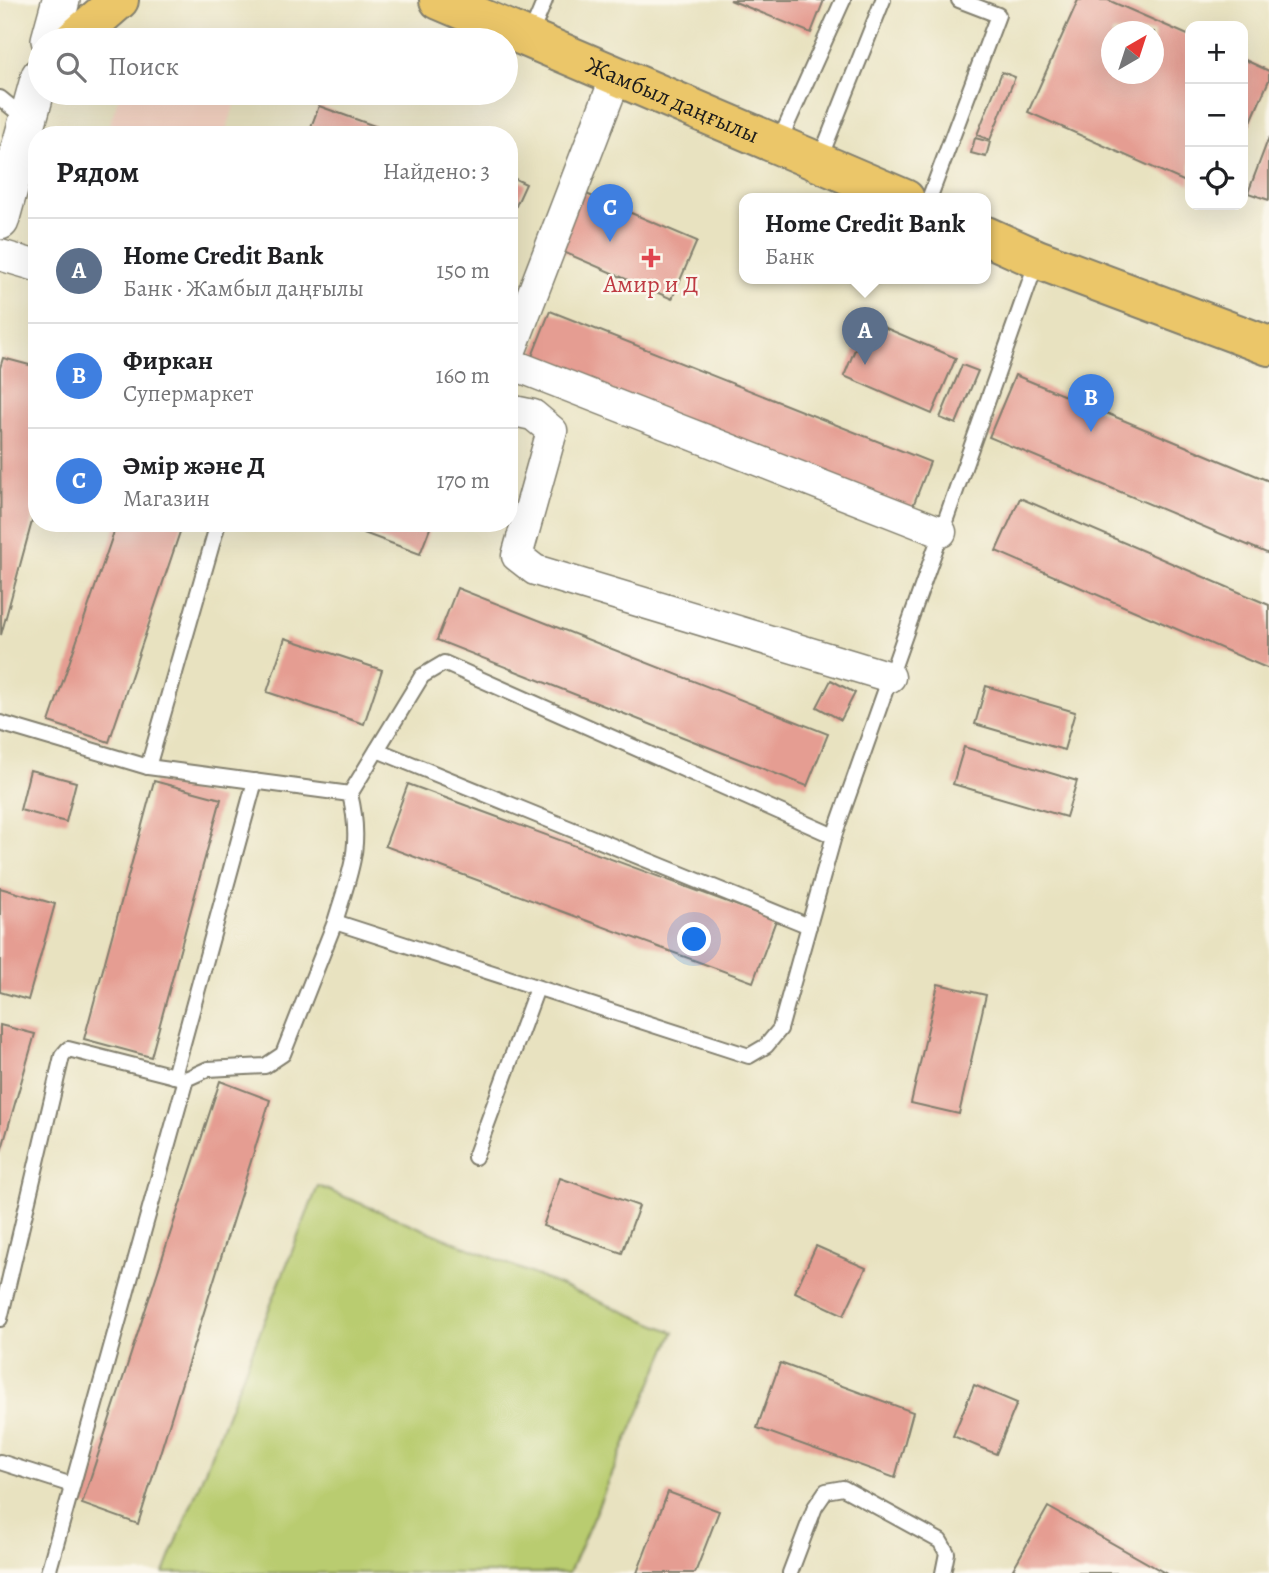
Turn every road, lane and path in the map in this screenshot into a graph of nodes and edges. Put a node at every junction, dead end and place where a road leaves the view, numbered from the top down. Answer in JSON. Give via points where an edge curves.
{"nodes":[{"id":1,"x":61,"y":0,"type":"edge"},
{"id":2,"x":119,"y":0,"type":"edge"},
{"id":3,"x":439,"y":0,"type":"edge"},
{"id":4,"x":545,"y":0,"type":"edge"},
{"id":5,"x":843,"y":0,"type":"edge"},
{"id":6,"x":883,"y":0,"type":"edge"},
{"id":7,"x":959,"y":0,"type":"edge"},
{"id":8,"x":53,"y":28,"type":"edge"},
{"id":9,"x":87,"y":28,"type":"edge"},
{"id":10,"x":510,"y":28,"type":"edge"},
{"id":11,"x":518,"y":31,"type":"edge"},
{"id":12,"x":530,"y":36,"type":"junction"},
{"id":13,"x":617,"y":74,"type":"junction"},
{"id":14,"x":28,"y":91,"type":"edge"},
{"id":15,"x":14,"y":109,"type":"edge"},
{"id":16,"x":778,"y":144,"type":"junction"},
{"id":17,"x":9,"y":157,"type":"edge"},
{"id":18,"x":819,"y":161,"type":"junction"},
{"id":19,"x":891,"y":193,"type":"edge"},
{"id":20,"x":931,"y":193,"type":"edge"},
{"id":21,"x":0,"y":220,"type":"edge"},
{"id":22,"x":991,"y":238,"type":"edge"},
{"id":23,"x":0,"y":255,"type":"edge"},
{"id":24,"x":1037,"y":259,"type":"junction"},
{"id":25,"x":28,"y":264,"type":"edge"},
{"id":26,"x":518,"y":332,"type":"edge"},
{"id":27,"x":1269,"y":346,"type":"edge"},
{"id":28,"x":518,"y":367,"type":"edge"},
{"id":29,"x":518,"y":412,"type":"edge"},
{"id":30,"x":215,"y":532,"type":"edge"},
{"id":31,"x":941,"y":533,"type":"junction"},
{"id":32,"x":890,"y":677,"type":"junction"},
{"id":33,"x":0,"y":723,"type":"edge"},
{"id":34,"x":377,"y":750,"type":"junction"},
{"id":35,"x":148,"y":767,"type":"junction"},
{"id":36,"x":255,"y":781,"type":"junction"},
{"id":37,"x":350,"y":794,"type":"junction"},
{"id":38,"x":834,"y":836,"type":"junction"},
{"id":39,"x":335,"y":922,"type":"junction"},
{"id":40,"x":809,"y":926,"type":"junction"},
{"id":41,"x":537,"y":988,"type":"junction"},
{"id":42,"x":180,"y":1077,"type":"junction"},
{"id":43,"x":475,"y":1157,"type":"dead end"},
{"id":44,"x":0,"y":1319,"type":"edge"},
{"id":45,"x":0,"y":1462,"type":"edge"},
{"id":46,"x":72,"y":1485,"type":"junction"},
{"id":47,"x":48,"y":1573,"type":"edge"},
{"id":48,"x":790,"y":1573,"type":"edge"},
{"id":49,"x":943,"y":1573,"type":"edge"}],
"edges":[{"from":1,"to":8,"type":"street"},
{"from":2,"to":9,"type":"main road"},
{"from":3,"to":10,"type":"main road","name":"Жамбыл даңғылы"},
{"from":4,"to":12,"type":"lane"},
{"from":5,"to":16,"type":"lane"},
{"from":6,"to":18,"type":"lane"},
{"from":7,"to":20,"type":"lane","via":[[998,15]]},
{"from":11,"to":12,"type":"main road","name":"Жамбыл даңғылы"},
{"from":12,"to":13,"type":"main road","name":"Жамбыл даңғылы"},
{"from":13,"to":16,"type":"main road","name":"Жамбыл даңғылы"},
{"from":13,"to":26,"type":"street"},
{"from":14,"to":15,"type":"street"},
{"from":15,"to":17,"type":"street"},
{"from":16,"to":18,"type":"main road","name":"Жамбыл даңғылы"},
{"from":17,"to":21,"type":"street"},
{"from":18,"to":19,"type":"main road","name":"Жамбыл даңғылы"},
{"from":22,"to":24,"type":"main road"},
{"from":23,"to":25,"type":"street"},
{"from":24,"to":27,"type":"main road"},
{"from":24,"to":31,"type":"lane"},
{"from":28,"to":31,"type":"street"},
{"from":29,"to":32,"type":"street","via":[[533,415],[552,431],[517,556],[535,570]]},
{"from":30,"to":35,"type":"lane"},
{"from":31,"to":32,"type":"lane"},
{"from":32,"to":38,"type":"lane"},
{"from":33,"to":35,"type":"lane"},
{"from":34,"to":37,"type":"lane"},
{"from":34,"to":38,"type":"lane","via":[[422,676],[444,663]]},
{"from":34,"to":40,"type":"lane"},
{"from":35,"to":36,"type":"lane"},
{"from":36,"to":37,"type":"lane"},
{"from":36,"to":42,"type":"lane"},
{"from":37,"to":39,"type":"lane","via":[[356,855]]},
{"from":38,"to":40,"type":"lane"},
{"from":39,"to":41,"type":"lane"},
{"from":39,"to":42,"type":"lane","via":[[283,1054],[265,1066],[208,1069]]},
{"from":40,"to":41,"type":"lane","via":[[780,1029],[766,1046],[749,1056]]},
{"from":41,"to":43,"type":"lane"},
{"from":42,"to":44,"type":"lane","via":[[68,1049],[62,1056]]},
{"from":42,"to":46,"type":"lane"},
{"from":45,"to":46,"type":"lane"},
{"from":46,"to":47,"type":"lane"},
{"from":48,"to":49,"type":"lane","via":[[815,1507],[826,1491],[843,1488],[940,1541],[947,1553]]}]}
